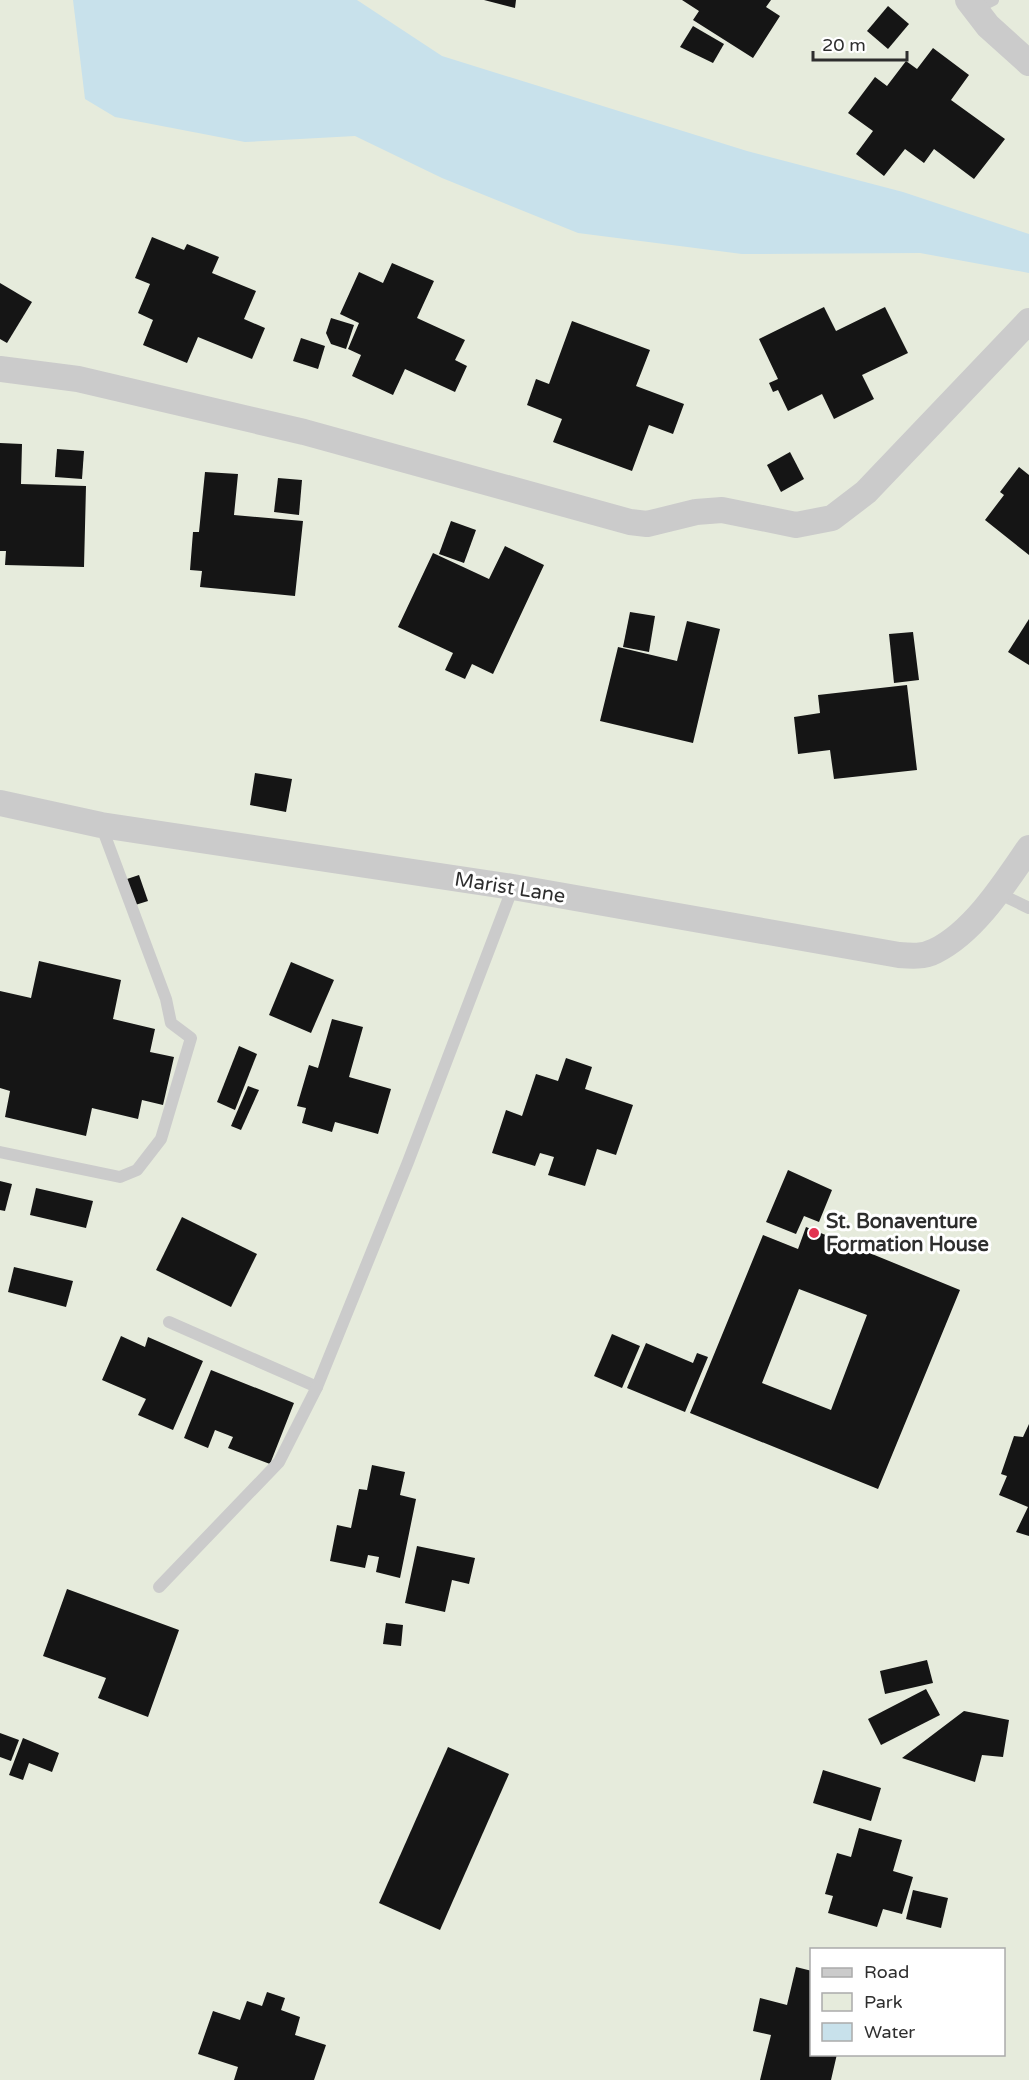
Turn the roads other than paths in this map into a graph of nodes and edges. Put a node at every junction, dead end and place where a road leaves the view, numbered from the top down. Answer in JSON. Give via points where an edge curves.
{"nodes":[{"id":1,"x":979,"y":3,"type":"edge"},
{"id":2,"x":1029,"y":63,"type":"edge"},
{"id":3,"x":1029,"y":321,"type":"edge"},
{"id":4,"x":0,"y":369,"type":"edge"},
{"id":5,"x":0,"y":803,"type":"edge"},
{"id":6,"x":101,"y":825,"type":"junction"},
{"id":7,"x":1029,"y":848,"type":"edge"},
{"id":8,"x":513,"y":887,"type":"junction"},
{"id":9,"x":998,"y":893,"type":"junction"},
{"id":10,"x":1029,"y":908,"type":"edge"},
{"id":11,"x":0,"y":1152,"type":"edge"},
{"id":12,"x":169,"y":1322,"type":"dead end"},
{"id":13,"x":317,"y":1387,"type":"junction"},
{"id":14,"x":159,"y":1587,"type":"dead end"}],
"edges":[{"from":1,"to":2,"type":"street","via":[[996,33]]},
{"from":3,"to":4,"type":"street","via":[[867,492],[832,518],[796,525],[722,510],[647,524],[630,522],[304,432],[78,379]]},
{"from":5,"to":6,"type":"street","name":"Marist Lane"},
{"from":6,"to":8,"type":"street","name":"Marist Lane"},
{"from":6,"to":11,"type":"lane","via":[[166,999],[171,1023],[191,1038],[161,1139],[137,1170],[120,1177]]},
{"from":7,"to":9,"type":"street","name":"Marist Lane"},
{"from":8,"to":9,"type":"street","name":"Marist Lane","via":[[899,956],[936,951],[965,928]]},
{"from":8,"to":13,"type":"lane"},
{"from":9,"to":10,"type":"lane"},
{"from":12,"to":13,"type":"lane"},
{"from":13,"to":14,"type":"lane","via":[[279,1462]]}]}
